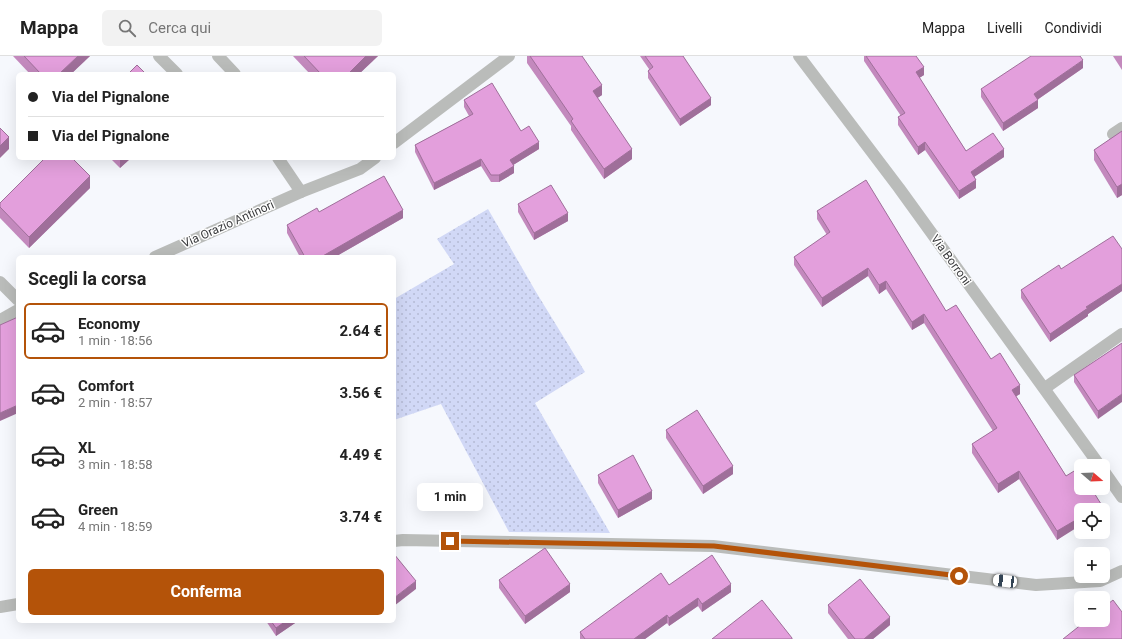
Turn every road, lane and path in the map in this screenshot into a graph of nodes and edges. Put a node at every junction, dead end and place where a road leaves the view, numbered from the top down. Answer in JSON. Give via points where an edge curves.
{"nodes":[{"id":1,"x":159,"y":56,"type":"edge"},
{"id":2,"x":218,"y":56,"type":"edge"},
{"id":3,"x":509,"y":56,"type":"edge"},
{"id":4,"x":799,"y":56,"type":"edge"},
{"id":5,"x":175,"y":72,"type":"edge"},
{"id":6,"x":233,"y":72,"type":"edge"},
{"id":7,"x":396,"y":141,"type":"edge"},
{"id":8,"x":279,"y":160,"type":"edge"},
{"id":9,"x":371,"y":160,"type":"edge"},
{"id":10,"x":301,"y":192,"type":"junction"},
{"id":11,"x":160,"y":255,"type":"edge"},
{"id":12,"x":0,"y":282,"type":"edge"},
{"id":13,"x":16,"y":298,"type":"edge"},
{"id":14,"x":16,"y":311,"type":"edge"},
{"id":15,"x":0,"y":320,"type":"edge"},
{"id":16,"x":1122,"y":334,"type":"edge"},
{"id":17,"x":1045,"y":388,"type":"junction"},
{"id":18,"x":1095,"y":459,"type":"edge"},
{"id":19,"x":1110,"y":480,"type":"edge"},
{"id":20,"x":1122,"y":497,"type":"edge"},
{"id":21,"x":396,"y":541,"type":"edge"},
{"id":22,"x":1122,"y":571,"type":"edge"},
{"id":23,"x":16,"y":604,"type":"edge"},
{"id":24,"x":0,"y":607,"type":"edge"}],
"edges":[{"from":1,"to":5,"type":"street"},
{"from":2,"to":6,"type":"street"},
{"from":3,"to":7,"type":"street"},
{"from":4,"to":17,"type":"street","name":"Via Borroni"},
{"from":8,"to":10,"type":"street"},
{"from":9,"to":10,"type":"street","name":"Via Orazio Antinori","via":[[360,169]]},
{"from":10,"to":11,"type":"street","name":"Via Orazio Antinori"},
{"from":12,"to":13,"type":"street"},
{"from":14,"to":15,"type":"street"},
{"from":16,"to":17,"type":"street"},
{"from":17,"to":18,"type":"street","name":"Via Borroni"},
{"from":19,"to":20,"type":"street"},
{"from":21,"to":22,"type":"street","via":[[714,546],[1036,585],[1100,581]]},
{"from":23,"to":24,"type":"street"}]}
